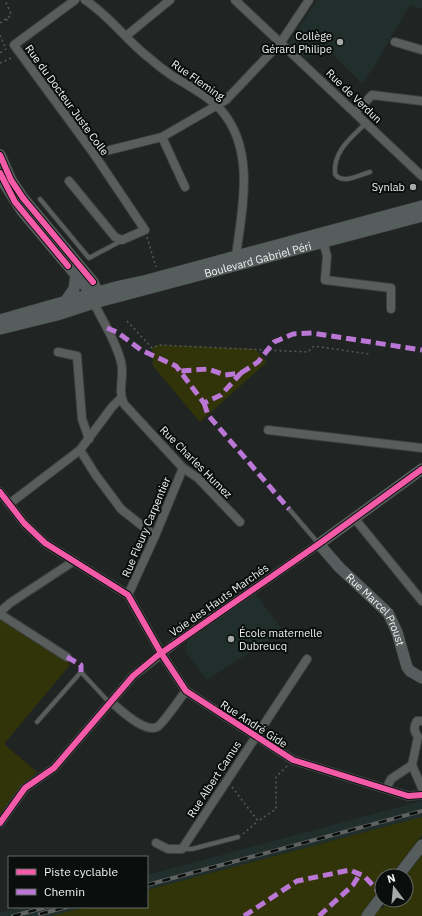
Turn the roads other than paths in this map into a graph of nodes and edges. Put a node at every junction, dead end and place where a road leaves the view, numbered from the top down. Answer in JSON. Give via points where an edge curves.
{"nodes":[{"id":1,"x":75,"y":0,"type":"edge"},
{"id":2,"x":85,"y":0,"type":"edge"},
{"id":3,"x":170,"y":0,"type":"edge"},
{"id":4,"x":235,"y":0,"type":"edge"},
{"id":5,"x":309,"y":0,"type":"edge"},
{"id":6,"x":126,"y":36,"type":"junction"},
{"id":7,"x":281,"y":42,"type":"junction"},
{"id":8,"x":395,"y":42,"type":"dead end"},
{"id":9,"x":422,"y":50,"type":"edge"},
{"id":10,"x":422,"y":101,"type":"edge"},
{"id":11,"x":217,"y":106,"type":"junction"},
{"id":12,"x":356,"y":113,"type":"junction"},
{"id":13,"x":366,"y":123,"type":"junction"},
{"id":14,"x":162,"y":137,"type":"junction"},
{"id":15,"x":94,"y":154,"type":"junction"},
{"id":16,"x":0,"y":155,"type":"edge"},
{"id":17,"x":370,"y":172,"type":"dead end"},
{"id":18,"x":0,"y":173,"type":"edge"},
{"id":19,"x":422,"y":176,"type":"edge"},
{"id":20,"x":69,"y":181,"type":"dead end"},
{"id":21,"x":185,"y":187,"type":"dead end"},
{"id":22,"x":40,"y":199,"type":"dead end"},
{"id":23,"x":422,"y":206,"type":"edge"},
{"id":24,"x":422,"y":212,"type":"edge"},
{"id":25,"x":422,"y":216,"type":"edge"},
{"id":26,"x":122,"y":240,"type":"junction"},
{"id":27,"x":323,"y":241,"type":"junction"},
{"id":28,"x":235,"y":260,"type":"junction"},
{"id":29,"x":215,"y":262,"type":"junction"},
{"id":30,"x":76,"y":275,"type":"junction"},
{"id":31,"x":93,"y":297,"type":"junction"},
{"id":32,"x":65,"y":302,"type":"junction"},
{"id":33,"x":391,"y":309,"type":"dead end"},
{"id":34,"x":0,"y":320,"type":"edge"},
{"id":35,"x":0,"y":325,"type":"edge"},
{"id":36,"x":0,"y":329,"type":"edge"},
{"id":37,"x":58,"y":352,"type":"dead end"},
{"id":38,"x":122,"y":398,"type":"junction"},
{"id":39,"x":268,"y":430,"type":"dead end"},
{"id":40,"x":89,"y":439,"type":"junction"},
{"id":41,"x":422,"y":448,"type":"edge"},
{"id":42,"x":80,"y":450,"type":"junction"},
{"id":43,"x":183,"y":468,"type":"junction"},
{"id":44,"x":422,"y":469,"type":"edge"},
{"id":45,"x":0,"y":492,"type":"edge"},
{"id":46,"x":10,"y":504,"type":"junction"},
{"id":47,"x":289,"y":510,"type":"dead end"},
{"id":48,"x":355,"y":519,"type":"junction"},
{"id":49,"x":240,"y":522,"type":"dead end"},
{"id":50,"x":155,"y":536,"type":"junction"},
{"id":51,"x":319,"y":544,"type":"junction"},
{"id":52,"x":74,"y":561,"type":"junction"},
{"id":53,"x":128,"y":595,"type":"junction"},
{"id":54,"x":422,"y":601,"type":"edge"},
{"id":55,"x":0,"y":613,"type":"edge"},
{"id":56,"x":161,"y":653,"type":"junction"},
{"id":57,"x":67,"y":657,"type":"dead end"},
{"id":58,"x":307,"y":660,"type":"dead end"},
{"id":59,"x":422,"y":678,"type":"edge"},
{"id":60,"x":186,"y":691,"type":"junction"},
{"id":61,"x":111,"y":702,"type":"junction"},
{"id":62,"x":422,"y":721,"type":"edge"},
{"id":63,"x":37,"y":722,"type":"dead end"},
{"id":64,"x":255,"y":736,"type":"junction"},
{"id":65,"x":412,"y":765,"type":"junction"},
{"id":66,"x":422,"y":788,"type":"edge"},
{"id":67,"x":386,"y":789,"type":"junction"},
{"id":68,"x":422,"y":795,"type":"edge"},
{"id":69,"x":0,"y":823,"type":"edge"},
{"id":70,"x":238,"y":837,"type":"road end"},
{"id":71,"x":156,"y":843,"type":"dead end"},
{"id":72,"x":422,"y":845,"type":"edge"},
{"id":73,"x":182,"y":849,"type":"junction"},
{"id":74,"x":404,"y":868,"type":"edge"},
{"id":75,"x":374,"y":907,"type":"edge"},
{"id":76,"x":367,"y":916,"type":"edge"}],
"edges":[{"from":1,"to":15,"type":"street","name":"Rue du Docteur Juste Colle","via":[[14,45]]},
{"from":2,"to":6,"type":"street","name":"Rue Fleming"},
{"from":3,"to":6,"type":"street"},
{"from":4,"to":7,"type":"street","name":"Rue de Verdun"},
{"from":5,"to":7,"type":"street"},
{"from":6,"to":11,"type":"street","name":"Rue Fleming","via":[[156,64]]},
{"from":7,"to":11,"type":"street","via":[[226,100]]},
{"from":7,"to":12,"type":"street","name":"Rue de Verdun"},
{"from":8,"to":9,"type":"street"},
{"from":10,"to":12,"type":"street","via":[[372,95]]},
{"from":11,"to":14,"type":"street"},
{"from":11,"to":28,"type":"street","name":"Rue Fleming","via":[[236,136],[243,163],[244,178]]},
{"from":12,"to":13,"type":"street","name":"Rue de Verdun"},
{"from":13,"to":17,"type":"lane","via":[[341,150],[336,158],[334,174],[344,180]]},
{"from":13,"to":19,"type":"street","name":"Rue de Verdun"},
{"from":14,"to":15,"type":"street"},
{"from":14,"to":21,"type":"street"},
{"from":15,"to":26,"type":"street","name":"Rue du Docteur Juste Colle","via":[[145,230]]},
{"from":16,"to":31,"type":"main road","via":[[17,190],[93,282],[96,289]]},
{"from":18,"to":30,"type":"main road","via":[[15,202]]},
{"from":20,"to":26,"type":"street","via":[[115,237]]},
{"from":22,"to":26,"type":"lane","via":[[89,258]]},
{"from":23,"to":28,"type":"main road","name":"Boulevard Gabriel Péri"},
{"from":24,"to":28,"type":"lane"},
{"from":25,"to":27,"type":"main road","name":"Boulevard Gabriel Péri"},
{"from":27,"to":28,"type":"main road","name":"Boulevard Gabriel Péri"},
{"from":27,"to":33,"type":"street","via":[[326,256],[325,280],[391,288]]},
{"from":28,"to":29,"type":"main road","name":"Boulevard Gabriel Péri"},
{"from":28,"to":31,"type":"main road","name":"Boulevard Gabriel Péri"},
{"from":29,"to":31,"type":"main road","name":"Boulevard Gabriel Péri","via":[[123,285]]},
{"from":29,"to":31,"type":"lane","via":[[206,269]]},
{"from":30,"to":31,"type":"main road"},
{"from":30,"to":32,"type":"main road","via":[[74,289]]},
{"from":31,"to":32,"type":"main road"},
{"from":31,"to":35,"type":"lane"},
{"from":31,"to":36,"type":"main road","via":[[60,315]]},
{"from":31,"to":38,"type":"street","via":[[119,353],[122,364]]},
{"from":32,"to":34,"type":"main road"},
{"from":37,"to":40,"type":"street","via":[[77,356],[82,420]]},
{"from":38,"to":40,"type":"street","via":[[112,407]]},
{"from":38,"to":43,"type":"street","name":"Rue Charles Humez","via":[[124,404]]},
{"from":39,"to":41,"type":"street"},
{"from":40,"to":42,"type":"street"},
{"from":42,"to":46,"type":"street"},
{"from":42,"to":50,"type":"street","via":[[121,509]]},
{"from":43,"to":49,"type":"street","name":"Rue Charles Humez","via":[[198,478]]},
{"from":43,"to":50,"type":"street","name":"Rue Fleury Carpentier"},
{"from":44,"to":48,"type":"main road","name":"Voie des Hauts Marchés"},
{"from":45,"to":46,"type":"street"},
{"from":46,"to":52,"type":"street","via":[[24,523],[45,543]]},
{"from":47,"to":51,"type":"lane"},
{"from":48,"to":51,"type":"main road","name":"Voie des Hauts Marchés"},
{"from":48,"to":54,"type":"street"},
{"from":50,"to":53,"type":"street","name":"Rue Fleury Carpentier"},
{"from":51,"to":56,"type":"street","name":"Voie des Hauts Marchés"},
{"from":51,"to":59,"type":"main road","name":"Rue Marcel Proust","via":[[339,567],[384,608],[397,632],[407,667]]},
{"from":52,"to":53,"type":"street"},
{"from":52,"to":55,"type":"street","via":[[10,603]]},
{"from":53,"to":56,"type":"street","name":"Rue André Gide"},
{"from":55,"to":57,"type":"street"},
{"from":56,"to":60,"type":"street","name":"Rue André Gide"},
{"from":56,"to":61,"type":"street","name":"Voie des Hauts Marchés","via":[[134,676]]},
{"from":58,"to":64,"type":"street","name":"Rue Albert Camus"},
{"from":60,"to":61,"type":"street","via":[[158,727],[150,729],[142,726]]},
{"from":60,"to":64,"type":"street","name":"Rue André Gide"},
{"from":61,"to":63,"type":"lane","via":[[81,672]]},
{"from":61,"to":69,"type":"street","name":"Voie des Hauts Marchés","via":[[54,768],[25,788]]},
{"from":62,"to":65,"type":"street","via":[[417,721],[415,726],[418,737]]},
{"from":64,"to":67,"type":"street","name":"Rue André Gide","via":[[293,760]]},
{"from":64,"to":73,"type":"street","name":"Rue Albert Camus"},
{"from":65,"to":66,"type":"street"},
{"from":65,"to":67,"type":"street","via":[[391,779]]},
{"from":67,"to":68,"type":"street","name":"Rue André Gide","via":[[408,796]]},
{"from":70,"to":73,"type":"lane","via":[[192,849]]},
{"from":71,"to":73,"type":"street","via":[[168,850]]},
{"from":72,"to":74,"type":"main road"},
{"from":75,"to":76,"type":"main road"}]}
